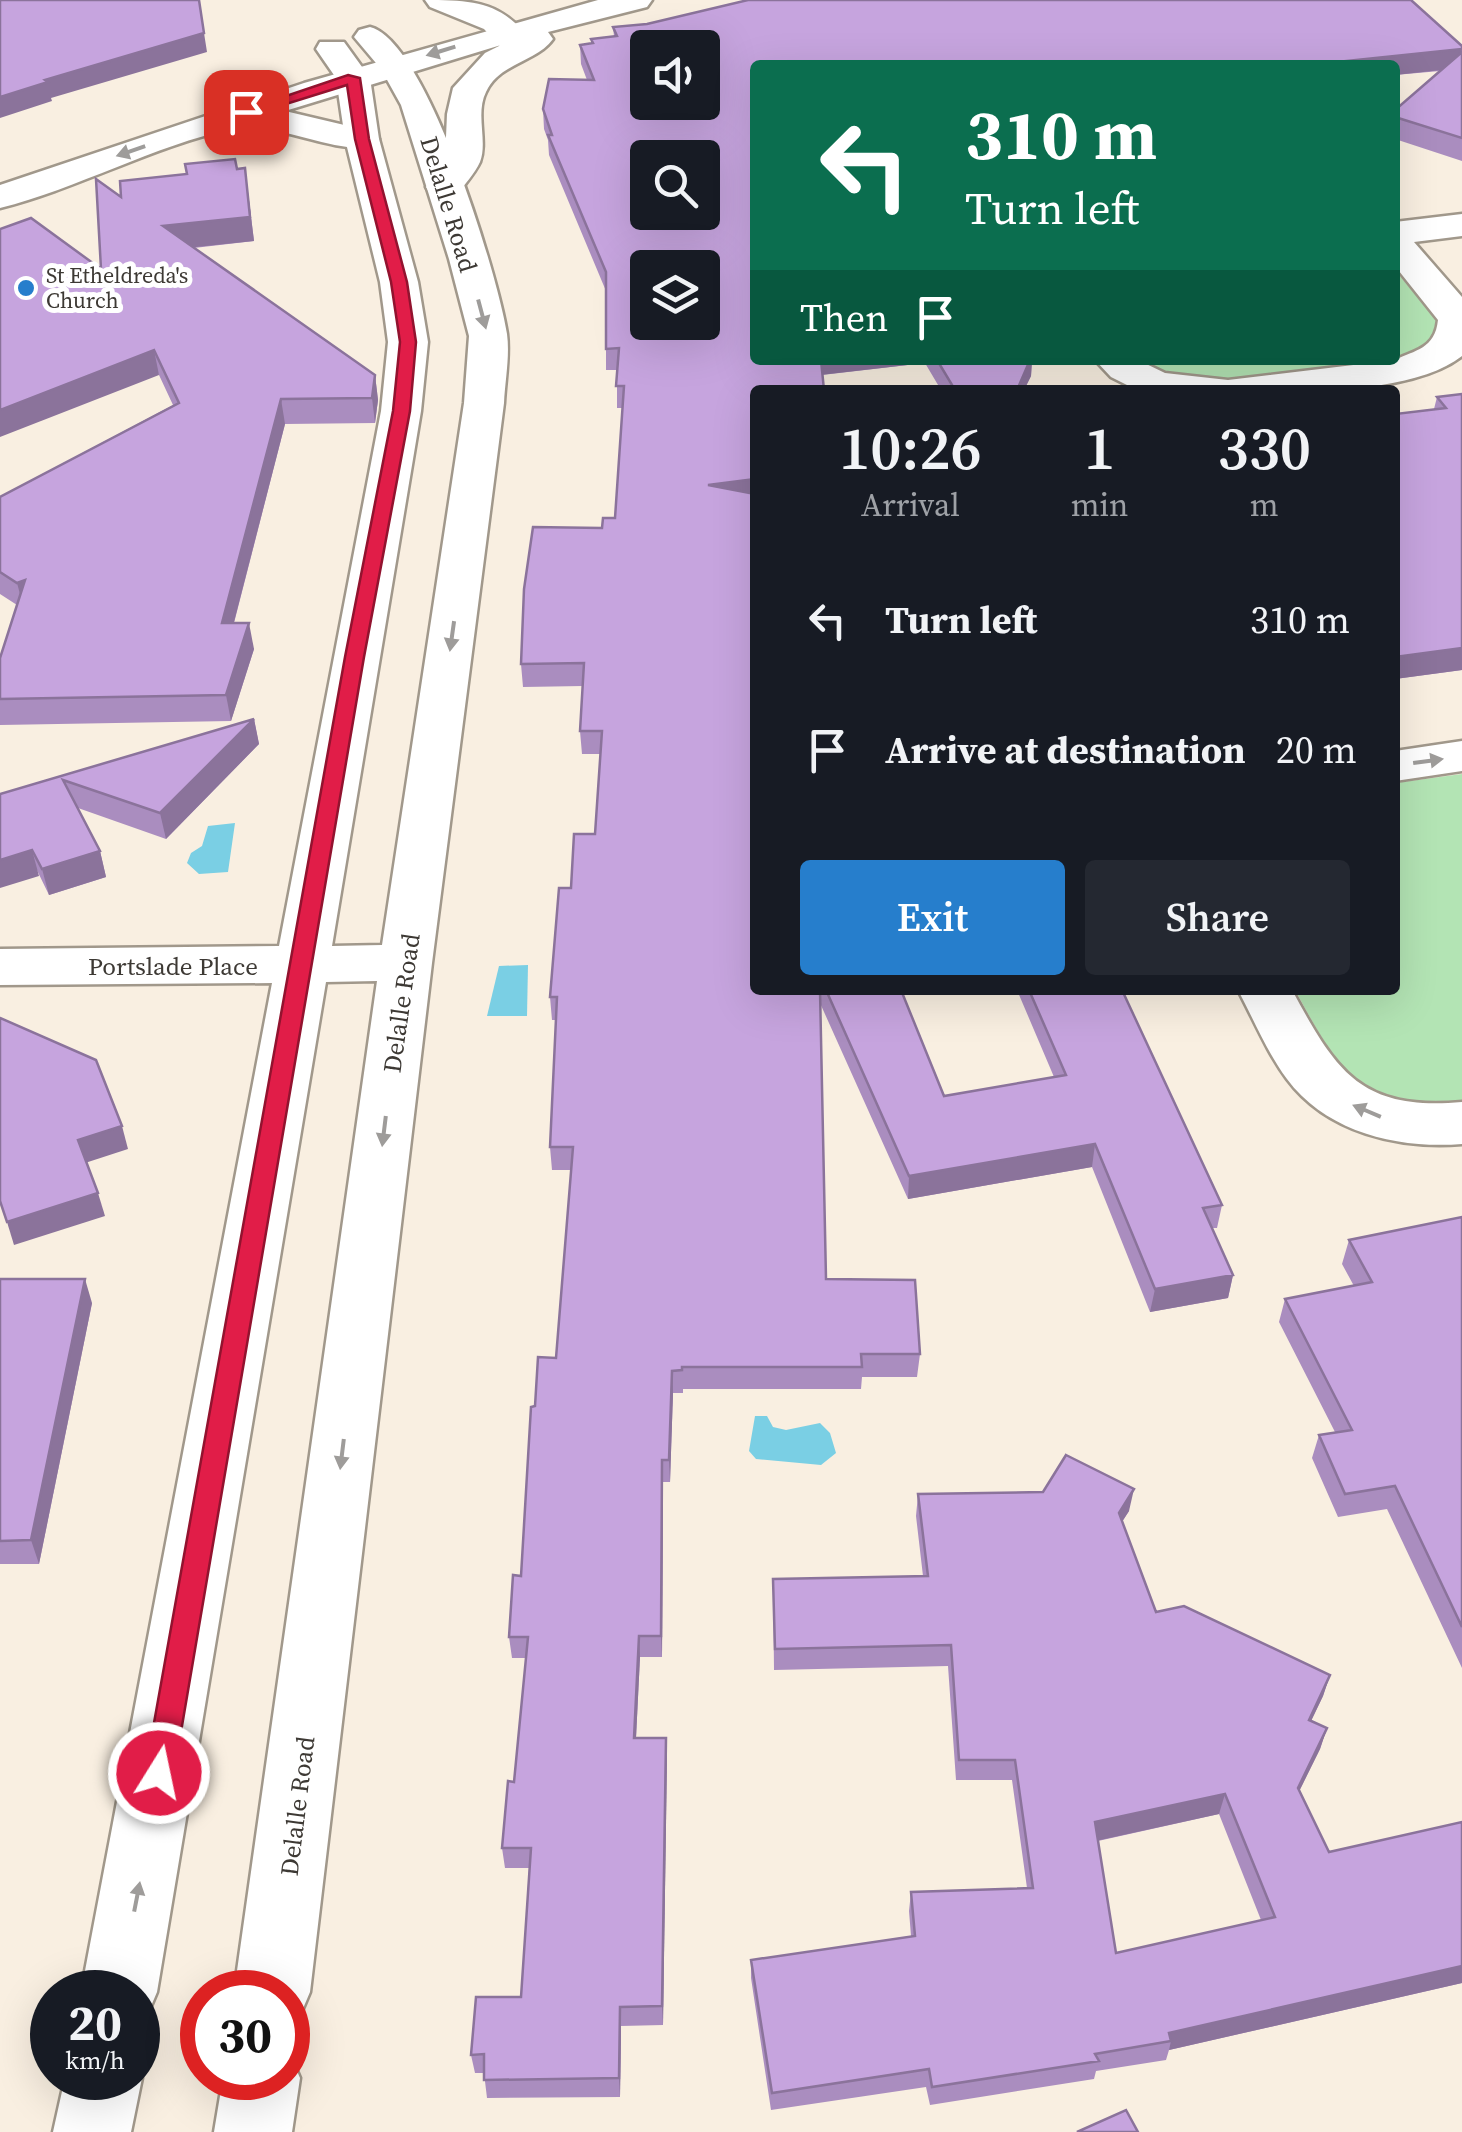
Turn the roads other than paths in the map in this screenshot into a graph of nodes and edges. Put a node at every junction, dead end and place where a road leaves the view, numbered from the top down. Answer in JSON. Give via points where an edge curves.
{"nodes":[{"id":1,"x":636,"y":0,"type":"edge"},
{"id":2,"x":423,"y":17,"type":"edge"},
{"id":3,"x":514,"y":26,"type":"edge"},
{"id":4,"x":349,"y":58,"type":"junction"},
{"id":5,"x":220,"y":121,"type":"junction"},
{"id":6,"x":362,"y":139,"type":"junction"},
{"id":7,"x":444,"y":187,"type":"junction"},
{"id":8,"x":0,"y":197,"type":"edge"},
{"id":9,"x":1462,"y":225,"type":"edge"},
{"id":10,"x":1400,"y":232,"type":"edge"},
{"id":11,"x":1400,"y":249,"type":"edge"},
{"id":12,"x":1118,"y":365,"type":"edge"},
{"id":13,"x":1175,"y":385,"type":"edge"},
{"id":14,"x":1276,"y":385,"type":"edge"},
{"id":15,"x":1462,"y":756,"type":"edge"},
{"id":16,"x":1400,"y":765,"type":"edge"},
{"id":17,"x":406,"y":963,"type":"junction"},
{"id":18,"x":300,"y":966,"type":"junction"},
{"id":19,"x":0,"y":967,"type":"edge"},
{"id":20,"x":1268,"y":995,"type":"edge"},
{"id":21,"x":1462,"y":1123,"type":"edge"},
{"id":22,"x":122,"y":1970,"type":"edge"},
{"id":23,"x":275,"y":1970,"type":"edge"},
{"id":24,"x":99,"y":2100,"type":"edge"},
{"id":25,"x":258,"y":2100,"type":"edge"},
{"id":26,"x":92,"y":2132,"type":"edge"},
{"id":27,"x":253,"y":2132,"type":"edge"}],
"edges":[{"from":1,"to":3,"type":"street"},
{"from":2,"to":3,"type":"street","via":[[474,9]]},
{"from":2,"to":4,"type":"street"},
{"from":3,"to":4,"type":"street","one_way":true},
{"from":3,"to":7,"type":"street","via":[[497,60],[470,88],[463,161]]},
{"from":4,"to":5,"type":"street"},
{"from":4,"to":6,"type":"street"},
{"from":4,"to":7,"type":"street","name":"Delalle Road","via":[[418,106]]},
{"from":5,"to":6,"type":"street","via":[[293,122]]},
{"from":5,"to":8,"type":"street","one_way":true},
{"from":6,"to":18,"type":"street","via":[[408,342],[402,411]]},
{"from":7,"to":17,"type":"street","name":"Delalle Road","one_way":true,"via":[[488,336]]},
{"from":9,"to":10,"type":"street"},
{"from":11,"to":14,"type":"street","via":[[1456,320],[1448,348],[1430,362]]},
{"from":12,"to":13,"type":"street"},
{"from":16,"to":15,"type":"street","one_way":true},
{"from":17,"to":18,"type":"street","name":"Portslade Place"},
{"from":17,"to":23,"type":"street","name":"Delalle Road","one_way":true},
{"from":18,"to":19,"type":"street","name":"Portslade Place"},
{"from":22,"to":18,"type":"street","one_way":true},
{"from":21,"to":20,"type":"street","one_way":true,"via":[[1385,1119],[1331,1092],[1307,1067]]},
{"from":24,"to":26,"type":"street"},
{"from":25,"to":27,"type":"street"}]}
